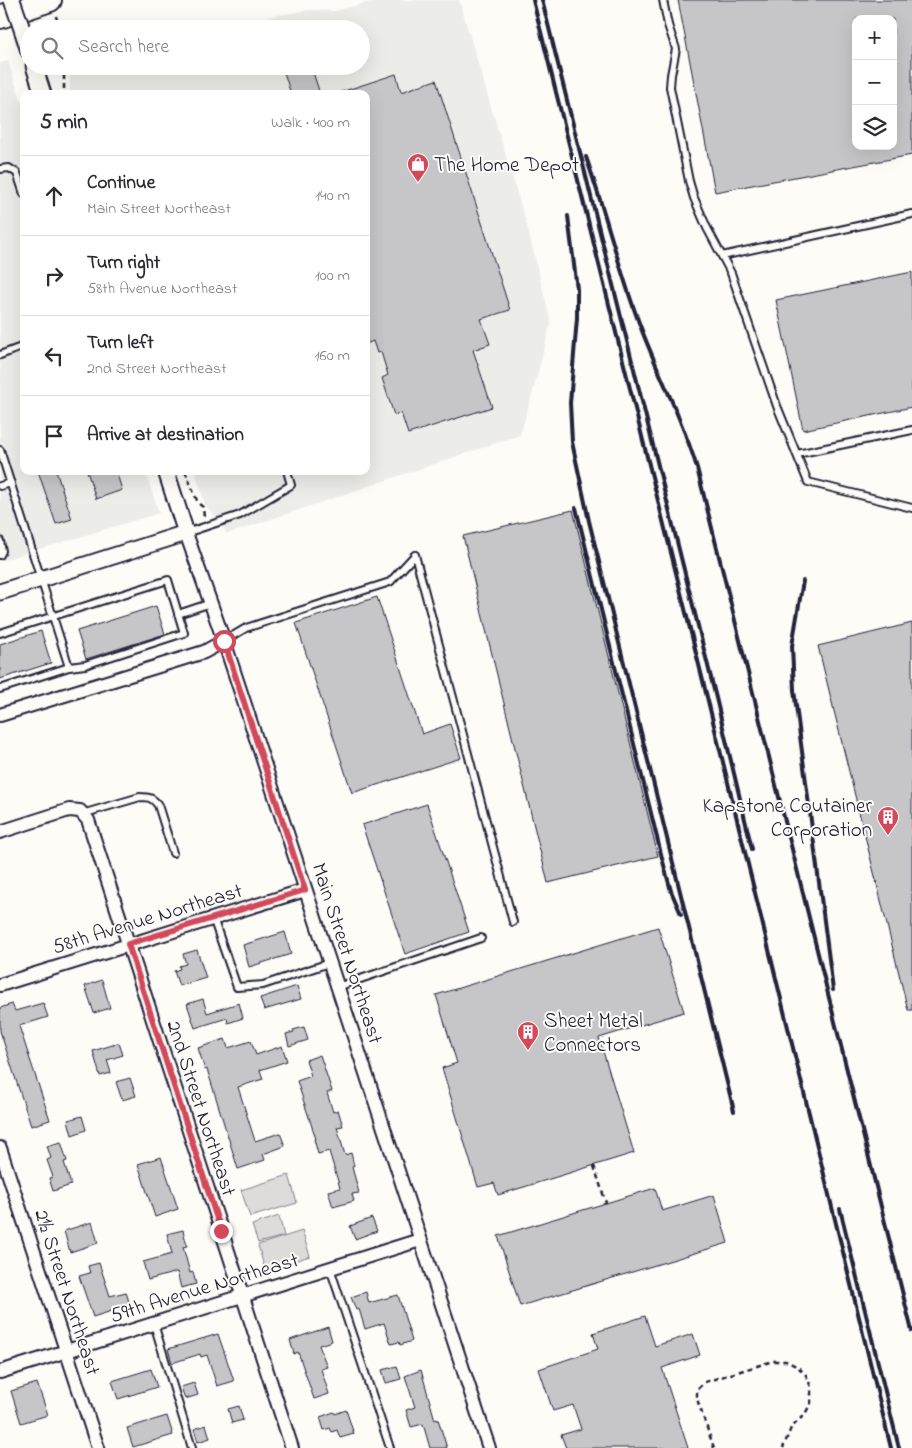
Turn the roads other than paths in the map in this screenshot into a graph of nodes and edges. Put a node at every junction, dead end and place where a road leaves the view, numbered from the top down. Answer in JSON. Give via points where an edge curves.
{"nodes":[{"id":1,"x":12,"y":0,"type":"edge"},
{"id":2,"x":50,"y":0,"type":"edge"},
{"id":3,"x":663,"y":0,"type":"edge"},
{"id":4,"x":0,"y":17,"type":"edge"},
{"id":5,"x":20,"y":23,"type":"edge"},
{"id":6,"x":37,"y":75,"type":"edge"},
{"id":7,"x":42,"y":90,"type":"edge"},
{"id":8,"x":0,"y":169,"type":"edge"},
{"id":9,"x":20,"y":184,"type":"edge"},
{"id":10,"x":912,"y":214,"type":"edge"},
{"id":11,"x":722,"y":256,"type":"junction"},
{"id":12,"x":20,"y":348,"type":"edge"},
{"id":13,"x":0,"y":355,"type":"edge"},
{"id":14,"x":912,"y":430,"type":"edge"},
{"id":15,"x":0,"y":450,"type":"edge"},
{"id":16,"x":797,"y":454,"type":"junction"},
{"id":17,"x":167,"y":475,"type":"edge"},
{"id":18,"x":287,"y":475,"type":"edge"},
{"id":19,"x":11,"y":483,"type":"junction"},
{"id":20,"x":0,"y":486,"type":"edge"},
{"id":21,"x":912,"y":508,"type":"edge"},
{"id":22,"x":186,"y":533,"type":"junction"},
{"id":23,"x":0,"y":541,"type":"edge"},
{"id":24,"x":0,"y":555,"type":"edge"},
{"id":25,"x":42,"y":579,"type":"junction"},
{"id":26,"x":0,"y":592,"type":"edge"},
{"id":27,"x":211,"y":603,"type":"junction"},
{"id":28,"x":178,"y":614,"type":"junction"},
{"id":29,"x":53,"y":617,"type":"junction"},
{"id":30,"x":0,"y":633,"type":"edge"},
{"id":31,"x":224,"y":641,"type":"junction"},
{"id":32,"x":69,"y":667,"type":"junction"},
{"id":33,"x":0,"y":689,"type":"edge"},
{"id":34,"x":0,"y":715,"type":"edge"},
{"id":35,"x":81,"y":813,"type":"junction"},
{"id":36,"x":0,"y":832,"type":"edge"},
{"id":37,"x":173,"y":853,"type":"dead end"},
{"id":38,"x":305,"y":890,"type":"junction"},
{"id":39,"x":213,"y":918,"type":"junction"},
{"id":40,"x":513,"y":922,"type":"dead end"},
{"id":41,"x":481,"y":938,"type":"dead end"},
{"id":42,"x":128,"y":944,"type":"junction"},
{"id":43,"x":330,"y":963,"type":"junction"},
{"id":44,"x":0,"y":984,"type":"edge"},
{"id":45,"x":337,"y":987,"type":"junction"},
{"id":46,"x":0,"y":1148,"type":"edge"},
{"id":47,"x":420,"y":1240,"type":"junction"},
{"id":48,"x":330,"y":1268,"type":"junction"},
{"id":49,"x":242,"y":1295,"type":"junction"},
{"id":50,"x":154,"y":1324,"type":"junction"},
{"id":51,"x":66,"y":1351,"type":"junction"},
{"id":52,"x":0,"y":1372,"type":"edge"},
{"id":53,"x":98,"y":1448,"type":"edge"},
{"id":54,"x":192,"y":1448,"type":"edge"},
{"id":55,"x":292,"y":1448,"type":"edge"},
{"id":56,"x":390,"y":1448,"type":"edge"},
{"id":57,"x":489,"y":1448,"type":"edge"}],
"edges":[{"from":1,"to":5,"type":"street","bridge":true},
{"from":2,"to":4,"type":"highway"},
{"from":3,"to":11,"type":"lane","via":[[676,49],[670,86],[689,181],[706,228]]},
{"from":6,"to":7,"type":"street"},
{"from":8,"to":9,"type":"lane","via":[[10,168]]},
{"from":10,"to":11,"type":"lane"},
{"from":11,"to":16,"type":"lane"},
{"from":12,"to":13,"type":"lane"},
{"from":14,"to":16,"type":"lane"},
{"from":15,"to":19,"type":"lane"},
{"from":16,"to":21,"type":"lane","via":[[808,482]]},
{"from":17,"to":22,"type":"street","name":"Main Street Northeast"},
{"from":18,"to":22,"type":"lane","via":[[291,485],[240,515]]},
{"from":19,"to":20,"type":"lane"},
{"from":19,"to":25,"type":"lane"},
{"from":22,"to":25,"type":"street"},
{"from":22,"to":27,"type":"street","name":"Main Street Northeast"},
{"from":23,"to":24,"type":"lane"},
{"from":25,"to":26,"type":"street"},
{"from":25,"to":29,"type":"lane"},
{"from":27,"to":28,"type":"lane"},
{"from":27,"to":31,"type":"street","name":"Main Street Northeast"},
{"from":28,"to":29,"type":"lane","via":[[168,580]]},
{"from":28,"to":32,"type":"lane","via":[[184,633],[85,665]]},
{"from":29,"to":30,"type":"lane"},
{"from":29,"to":32,"type":"lane"},
{"from":31,"to":34,"type":"street","via":[[204,652]]},
{"from":31,"to":38,"type":"street","name":"Main Street Northeast"},
{"from":31,"to":40,"type":"lane","via":[[246,628],[390,582],[415,554]]},
{"from":32,"to":33,"type":"lane"},
{"from":35,"to":36,"type":"street","via":[[69,810]]},
{"from":35,"to":37,"type":"lane","via":[[140,797],[153,799],[158,805]]},
{"from":35,"to":42,"type":"street","name":"2nd Street Northeast","via":[[88,820]]},
{"from":38,"to":39,"type":"street","name":"58th Avenue Northeast"},
{"from":38,"to":43,"type":"street","name":"Main Street Northeast"},
{"from":39,"to":42,"type":"street","name":"58th Avenue Northeast"},
{"from":39,"to":43,"type":"lane","via":[[237,987],[263,984]]},
{"from":41,"to":45,"type":"lane"},
{"from":42,"to":44,"type":"street","name":"58th Avenue Northeast"},
{"from":42,"to":49,"type":"street","name":"2nd Street Northeast"},
{"from":43,"to":45,"type":"street","name":"Main Street Northeast"},
{"from":45,"to":47,"type":"street","name":"Main Street Northeast"},
{"from":46,"to":51,"type":"street","name":"2½ Street Northeast"},
{"from":47,"to":48,"type":"street","name":"59th Avenue Northeast"},
{"from":47,"to":57,"type":"street","name":"Main Street Northeast"},
{"from":48,"to":49,"type":"street","name":"59th Avenue Northeast"},
{"from":48,"to":56,"type":"lane"},
{"from":49,"to":50,"type":"street","name":"59th Avenue Northeast"},
{"from":49,"to":55,"type":"street","name":"2nd Street Northeast"},
{"from":50,"to":51,"type":"street","name":"59th Avenue Northeast"},
{"from":50,"to":54,"type":"lane"},
{"from":51,"to":52,"type":"street","name":"59th Avenue Northeast"},
{"from":51,"to":53,"type":"street","name":"2½ Street Northeast"}]}
